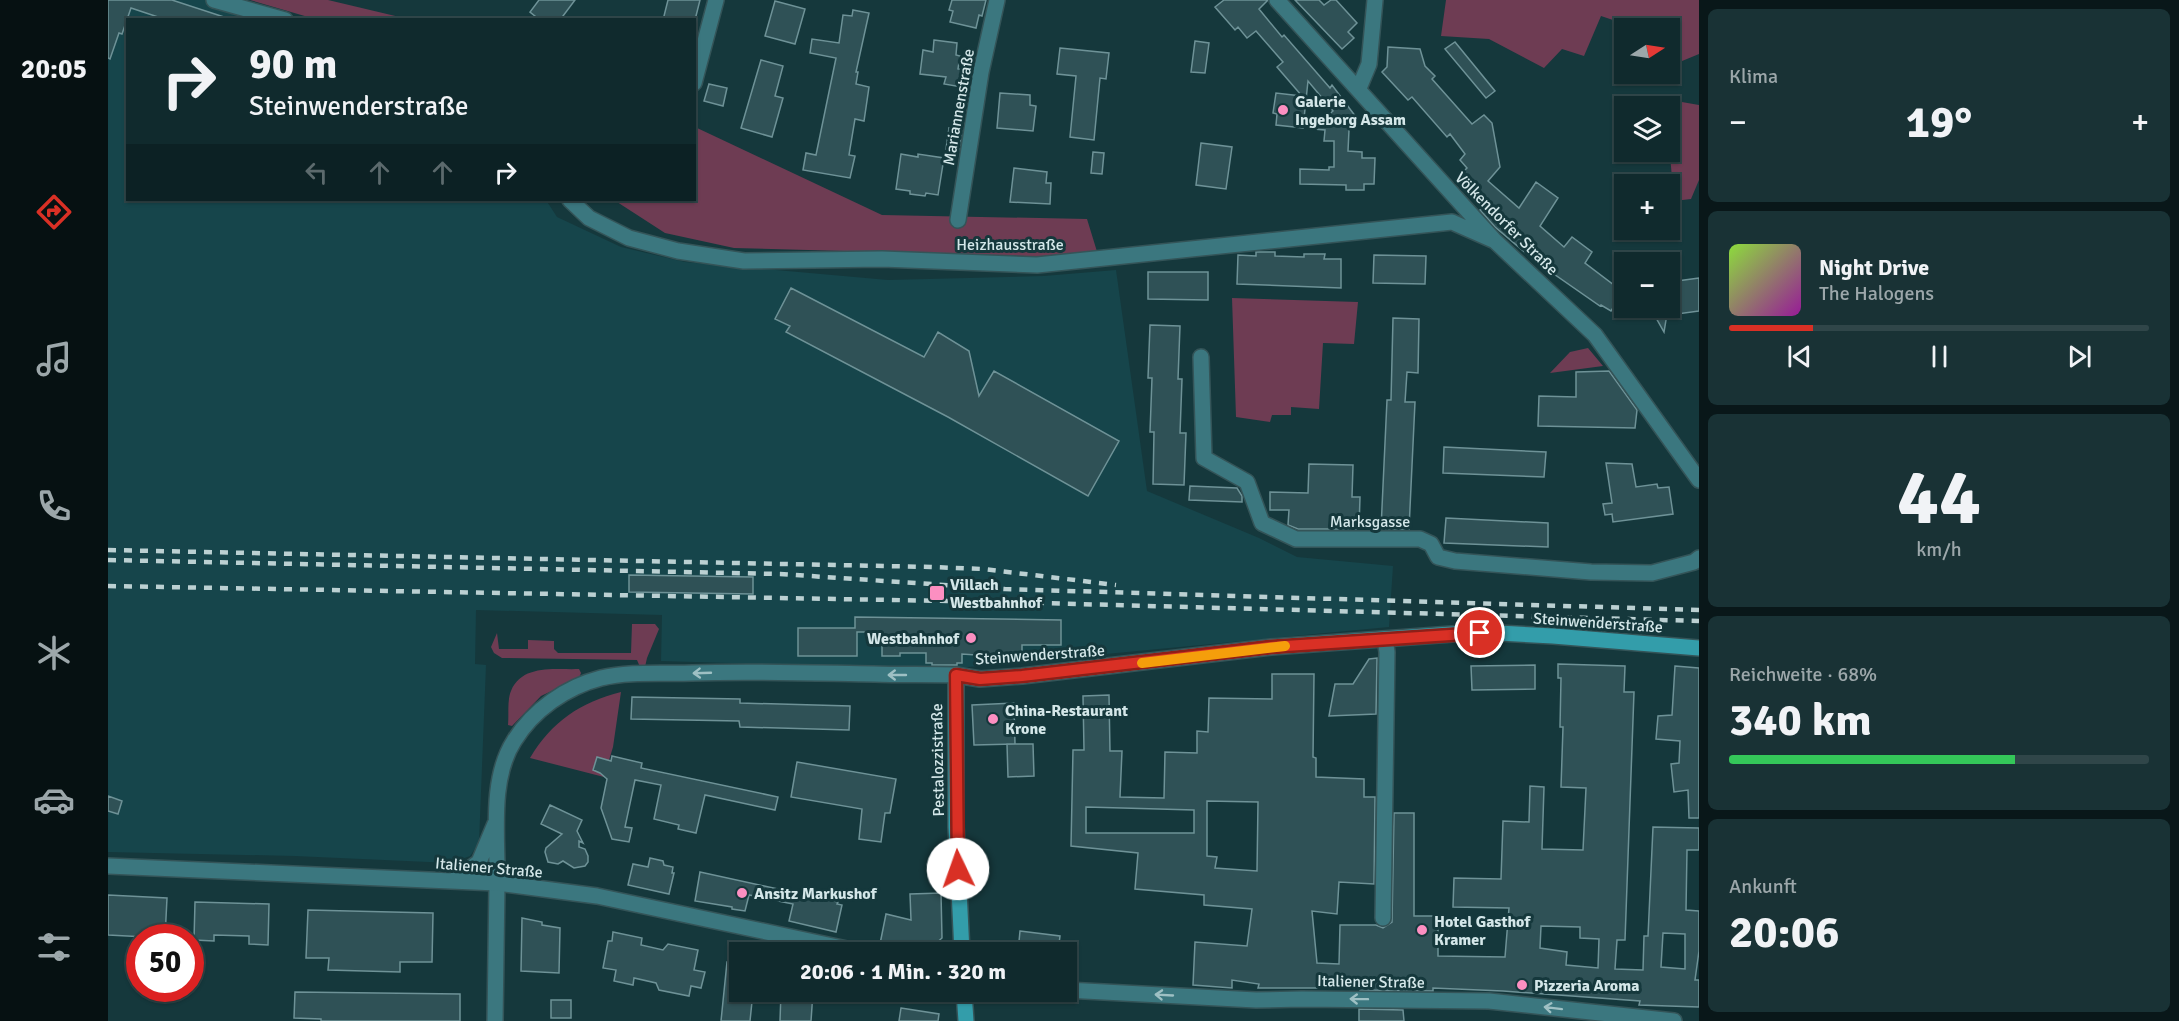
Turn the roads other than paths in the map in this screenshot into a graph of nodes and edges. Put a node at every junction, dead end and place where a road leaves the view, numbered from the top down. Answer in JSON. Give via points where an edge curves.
{"nodes":[{"id":1,"x":214,"y":0,"type":"edge"},
{"id":2,"x":716,"y":0,"type":"edge"},
{"id":3,"x":997,"y":0,"type":"edge"},
{"id":4,"x":1277,"y":0,"type":"edge"},
{"id":5,"x":1375,"y":0,"type":"edge"},
{"id":6,"x":278,"y":18,"type":"edge"},
{"id":7,"x":696,"y":75,"type":"edge"},
{"id":8,"x":1359,"y":88,"type":"junction"},
{"id":9,"x":571,"y":201,"type":"edge"},
{"id":10,"x":958,"y":220,"type":"dead end"},
{"id":11,"x":1496,"y":241,"type":"junction"},
{"id":12,"x":1201,"y":357,"type":"dead end"},
{"id":13,"x":1699,"y":480,"type":"edge"},
{"id":14,"x":1699,"y":558,"type":"edge"},
{"id":15,"x":1385,"y":639,"type":"junction"},
{"id":16,"x":1699,"y":648,"type":"edge"},
{"id":17,"x":956,"y":675,"type":"junction"},
{"id":18,"x":498,"y":818,"type":"junction"},
{"id":19,"x":108,"y":866,"type":"edge"},
{"id":20,"x":454,"y":880,"type":"junction"},
{"id":21,"x":497,"y":883,"type":"junction"},
{"id":22,"x":1383,"y":918,"type":"dead end"},
{"id":23,"x":814,"y":942,"type":"edge"},
{"id":24,"x":962,"y":942,"type":"edge"},
{"id":25,"x":1077,"y":991,"type":"edge"},
{"id":26,"x":965,"y":1002,"type":"edge"},
{"id":27,"x":495,"y":1021,"type":"edge"},
{"id":28,"x":966,"y":1021,"type":"edge"},
{"id":29,"x":1674,"y":1021,"type":"edge"}],
"edges":[{"from":1,"to":6,"type":"street"},
{"from":2,"to":7,"type":"street"},
{"from":3,"to":10,"type":"street","name":"Mariannenstraße","via":[[981,72]]},
{"from":4,"to":8,"type":"street","name":"Völkendorfer Straße"},
{"from":5,"to":8,"type":"street","via":[[1369,64]]},
{"from":8,"to":11,"type":"street","name":"Völkendorfer Straße"},
{"from":9,"to":11,"type":"street","name":"Heizhausstraße","via":[[589,218],[629,238],[744,261],[882,259],[1037,265],[1452,222]]},
{"from":11,"to":13,"type":"street","name":"Völkendorfer Straße","via":[[1595,335]]},
{"from":12,"to":14,"type":"street","name":"Marksgasse","via":[[1204,458],[1247,482],[1262,523],[1296,539],[1420,539],[1431,544],[1438,557],[1455,561],[1592,572],[1652,573]]},
{"from":15,"to":16,"type":"main road","name":"Steinwenderstraße","via":[[1480,633]]},
{"from":15,"to":17,"type":"main road","name":"Steinwenderstraße","via":[[1271,647],[1022,676],[980,679]]},
{"from":15,"to":22,"type":"street"},
{"from":17,"to":18,"type":"street","name":"Steinwenderstraße","one_way":true,"via":[[743,671],[601,678],[550,702],[514,741],[498,780]]},
{"from":17,"to":24,"type":"main road","name":"Pestalozzistraße","via":[[956,827]]},
{"from":18,"to":20,"type":"street","via":[[479,862]]},
{"from":18,"to":21,"type":"street","name":"Steinwenderstraße"},
{"from":19,"to":20,"type":"street","name":"Italiener Straße"},
{"from":20,"to":21,"type":"street","name":"Italiener Straße"},
{"from":21,"to":23,"type":"street","name":"Italiener Straße","via":[[597,896]]},
{"from":21,"to":27,"type":"street","name":"Steinwenderstraße"},
{"from":29,"to":25,"type":"street","name":"Italiener Straße","one_way":true,"via":[[1489,1001],[1256,1000]]},
{"from":26,"to":28,"type":"main road"}]}
